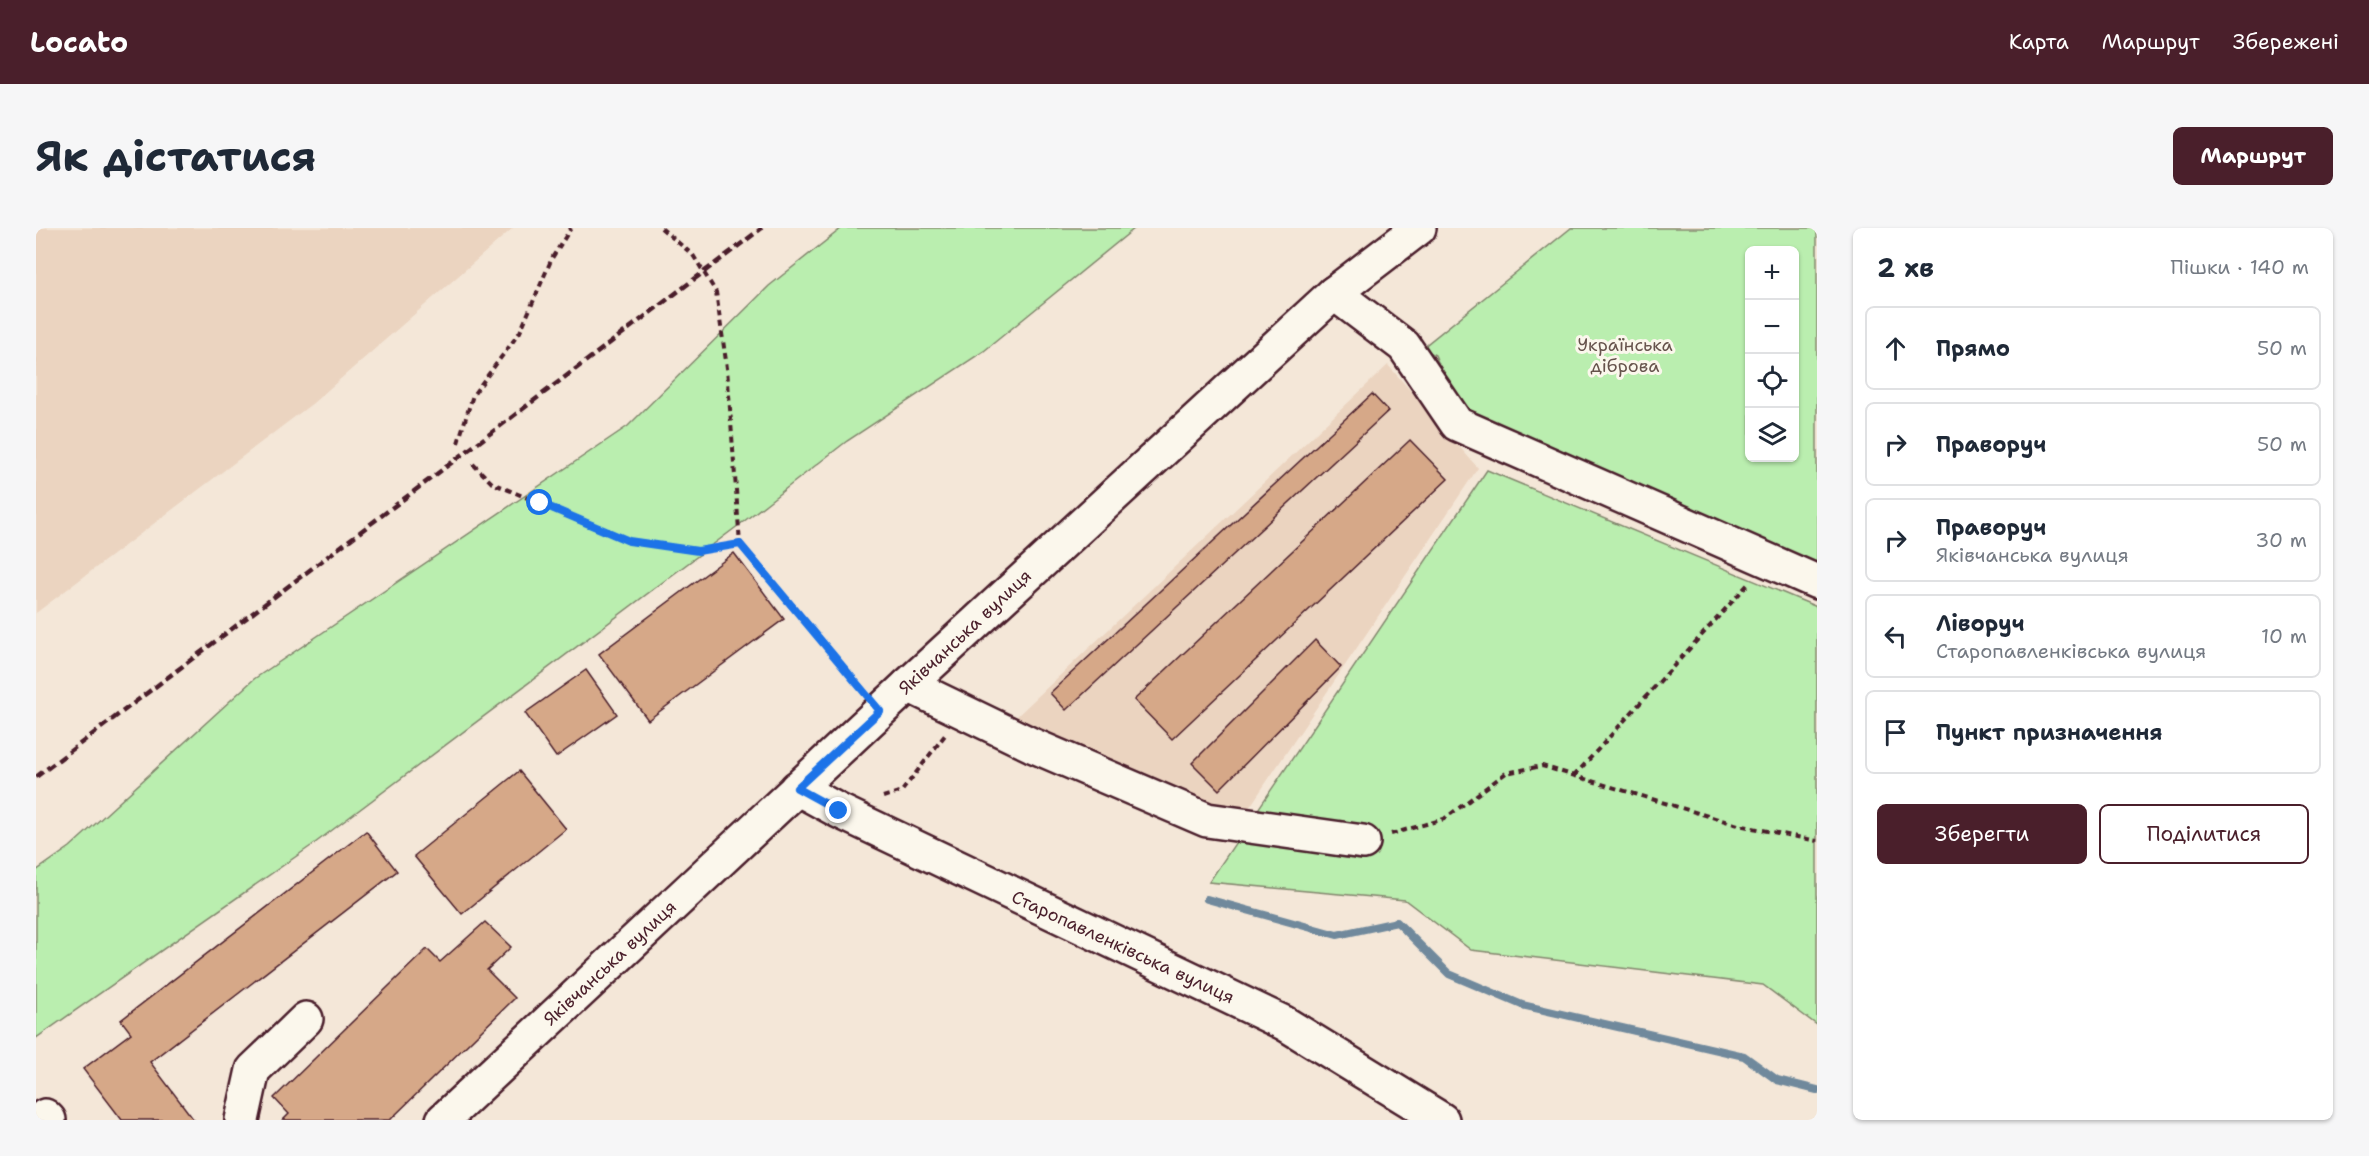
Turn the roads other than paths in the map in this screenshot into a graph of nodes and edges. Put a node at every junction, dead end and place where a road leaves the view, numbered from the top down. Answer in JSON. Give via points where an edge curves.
{"nodes":[{"id":1,"x":1419,"y":228,"type":"edge"},
{"id":2,"x":1334,"y":293,"type":"junction"},
{"id":3,"x":1817,"y":582,"type":"edge"},
{"id":4,"x":908,"y":685,"type":"junction"},
{"id":5,"x":797,"y":788,"type":"junction"},
{"id":6,"x":1363,"y":842,"type":"road end"},
{"id":7,"x":306,"y":1019,"type":"dead end"},
{"id":8,"x":242,"y":1120,"type":"edge"},
{"id":9,"x":443,"y":1120,"type":"edge"},
{"id":10,"x":1442,"y":1120,"type":"edge"}],
"edges":[{"from":1,"to":2,"type":"street","name":"Яківчанська вулиця"},
{"from":2,"to":3,"type":"street","via":[[1404,346],[1457,424]]},
{"from":2,"to":4,"type":"street","name":"Яківчанська вулиця"},
{"from":4,"to":5,"type":"street","name":"Яківчанська вулиця"},
{"from":4,"to":6,"type":"street","via":[[1032,745],[1207,820]]},
{"from":5,"to":9,"type":"street","name":"Яківчанська вулиця"},
{"from":5,"to":10,"type":"street","name":"Старопавленківська вулиця","via":[[1284,1023]]},
{"from":7,"to":8,"type":"street","via":[[253,1070]]}]}
